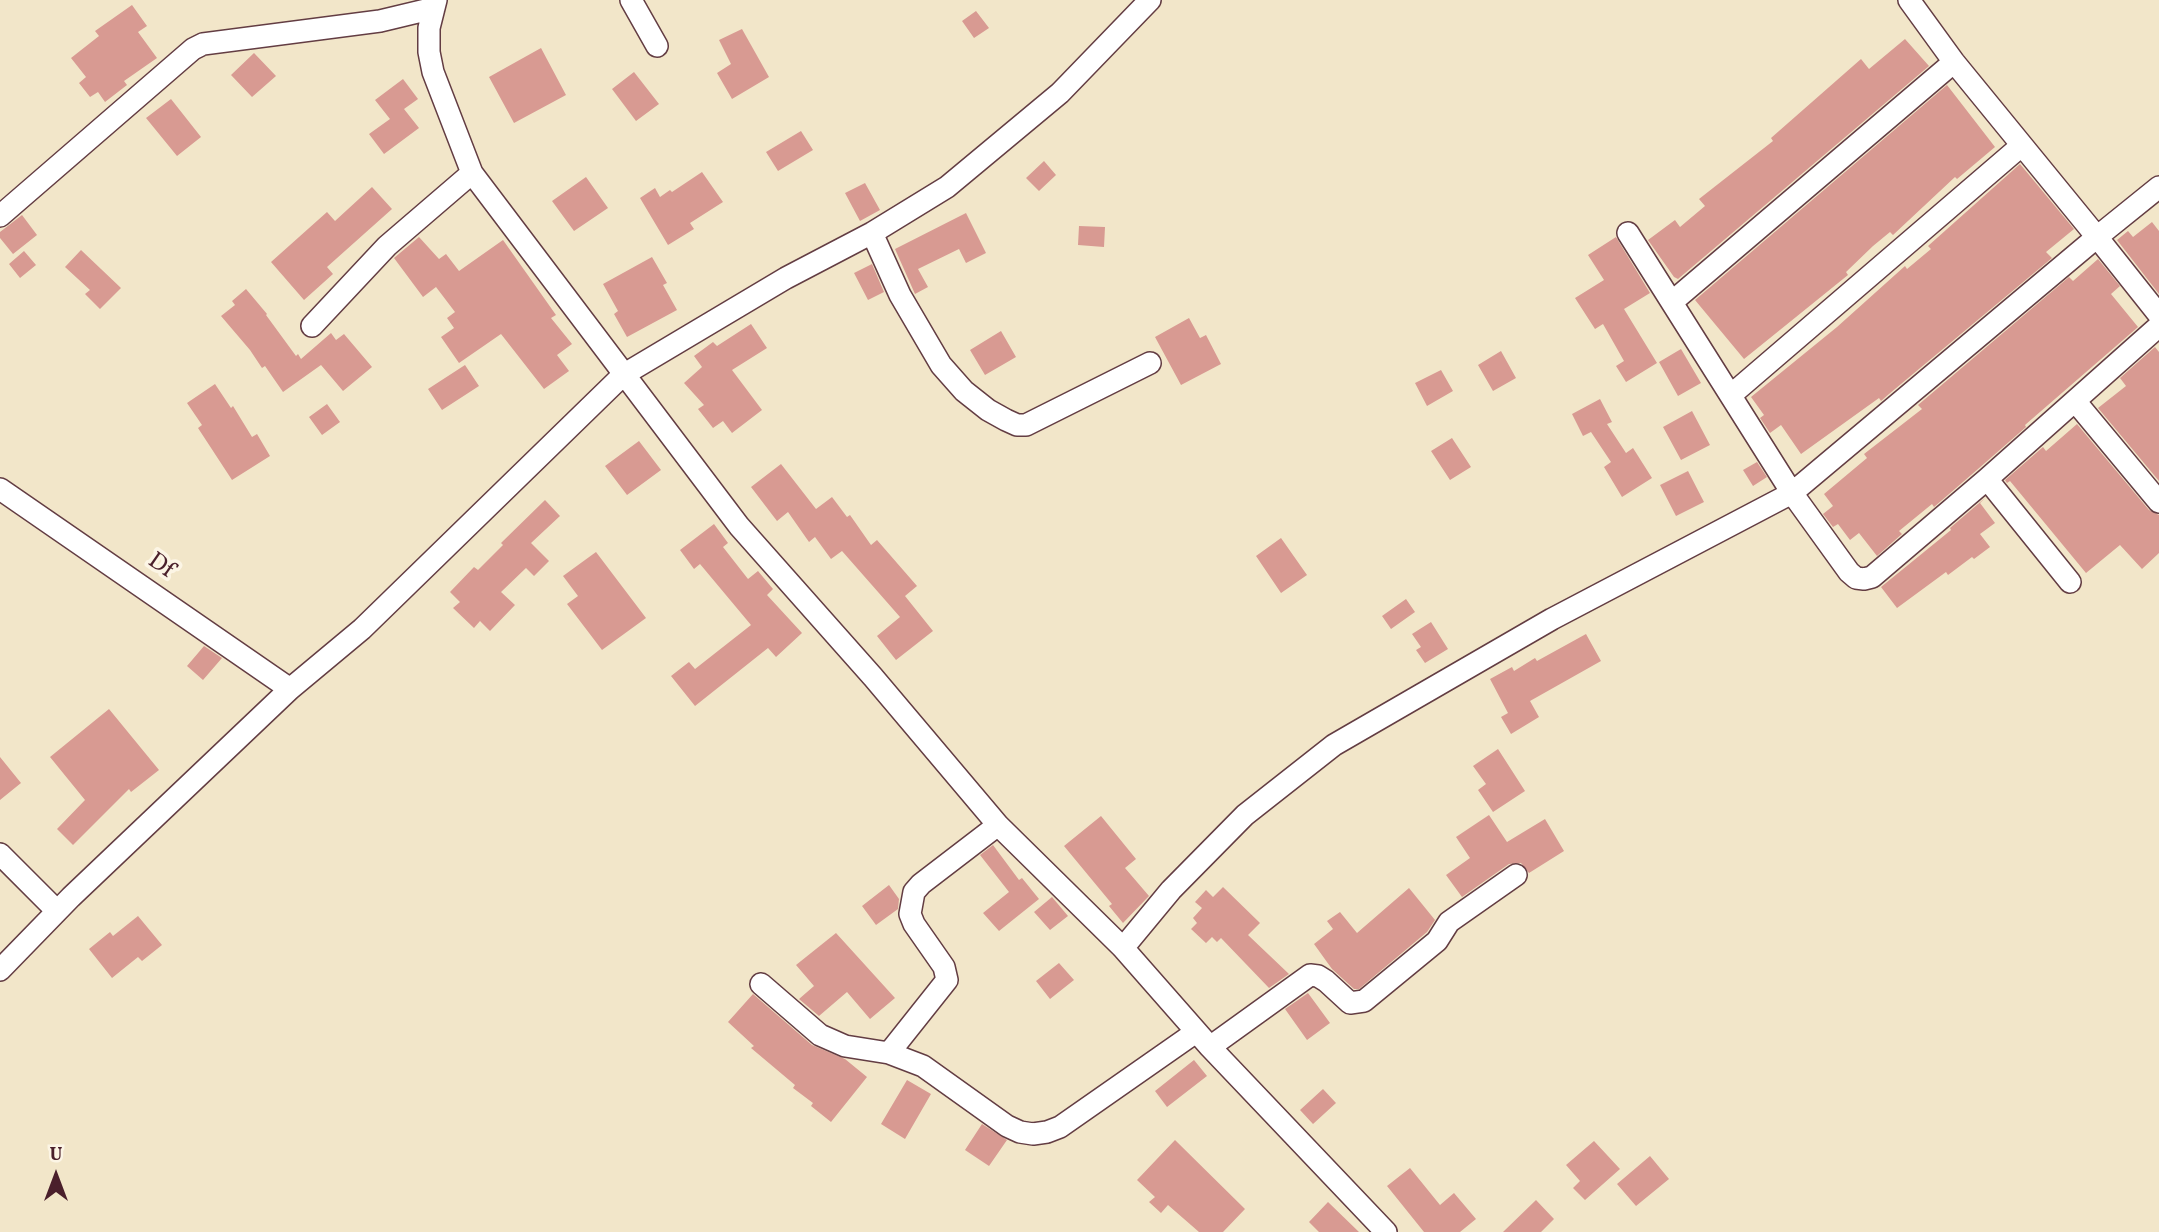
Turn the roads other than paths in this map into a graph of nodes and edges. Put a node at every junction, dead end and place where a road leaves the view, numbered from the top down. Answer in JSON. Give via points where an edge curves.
{"nodes":[{"id":1,"x":631,"y":0,"type":"edge"},
{"id":2,"x":1150,"y":0,"type":"edge"},
{"id":3,"x":1909,"y":0,"type":"edge"},
{"id":4,"x":435,"y":4,"type":"edge"},
{"id":5,"x":657,"y":46,"type":"dead end"},
{"id":6,"x":1954,"y":62,"type":"junction"},
{"id":7,"x":2021,"y":146,"type":"junction"},
{"id":8,"x":472,"y":173,"type":"junction"},
{"id":9,"x":2156,"y":196,"type":"edge"},
{"id":10,"x":0,"y":216,"type":"edge"},
{"id":11,"x":872,"y":233,"type":"junction"},
{"id":12,"x":1628,"y":233,"type":"dead end"},
{"id":13,"x":2098,"y":237,"type":"junction"},
{"id":14,"x":1672,"y":302,"type":"junction"},
{"id":15,"x":2159,"y":316,"type":"edge"},
{"id":16,"x":312,"y":326,"type":"dead end"},
{"id":17,"x":2159,"y":326,"type":"edge"},
{"id":18,"x":1150,"y":363,"type":"dead end"},
{"id":19,"x":623,"y":375,"type":"junction"},
{"id":20,"x":1731,"y":395,"type":"junction"},
{"id":21,"x":2075,"y":401,"type":"junction"},
{"id":22,"x":1987,"y":479,"type":"junction"},
{"id":23,"x":0,"y":489,"type":"edge"},
{"id":24,"x":1792,"y":492,"type":"junction"},
{"id":25,"x":2159,"y":502,"type":"edge"},
{"id":26,"x":2070,"y":582,"type":"dead end"},
{"id":27,"x":289,"y":689,"type":"junction"},
{"id":28,"x":998,"y":825,"type":"junction"},
{"id":29,"x":0,"y":854,"type":"edge"},
{"id":30,"x":1517,"y":875,"type":"dead end"},
{"id":31,"x":57,"y":911,"type":"junction"},
{"id":32,"x":1123,"y":948,"type":"junction"},
{"id":33,"x":0,"y":970,"type":"edge"},
{"id":34,"x":761,"y":984,"type":"dead end"},
{"id":35,"x":1203,"y":1039,"type":"junction"},
{"id":36,"x":888,"y":1053,"type":"junction"},
{"id":37,"x":1386,"y":1232,"type":"edge"}],
"edges":[{"from":1,"to":5,"type":"street"},
{"from":2,"to":11,"type":"street","via":[[1060,93],[1007,138],[947,187]]},
{"from":3,"to":6,"type":"street"},
{"from":4,"to":8,"type":"street","via":[[427,40],[433,72]]},
{"from":4,"to":10,"type":"street","via":[[380,21],[192,48]]},
{"from":6,"to":7,"type":"street"},
{"from":6,"to":14,"type":"street"},
{"from":7,"to":13,"type":"street"},
{"from":7,"to":20,"type":"street"},
{"from":8,"to":16,"type":"street","via":[[387,246]]},
{"from":8,"to":19,"type":"street"},
{"from":9,"to":13,"type":"street"},
{"from":11,"to":18,"type":"street","via":[[900,295],[941,365],[964,391],[1006,420],[1026,425]]},
{"from":11,"to":19,"type":"street","via":[[786,278]]},
{"from":12,"to":14,"type":"street"},
{"from":13,"to":15,"type":"street"},
{"from":13,"to":24,"type":"street"},
{"from":14,"to":20,"type":"street"},
{"from":17,"to":21,"type":"street"},
{"from":19,"to":27,"type":"street","via":[[362,629]]},
{"from":19,"to":28,"type":"street","via":[[739,526]]},
{"from":20,"to":24,"type":"street"},
{"from":21,"to":22,"type":"street"},
{"from":21,"to":25,"type":"street"},
{"from":22,"to":24,"type":"street","via":[[1864,579],[1849,572]]},
{"from":22,"to":26,"type":"street"},
{"from":23,"to":27,"type":"street","name":"Df"},
{"from":24,"to":32,"type":"street","via":[[1552,619],[1335,745],[1245,814],[1171,890]]},
{"from":27,"to":31,"type":"street"},
{"from":28,"to":32,"type":"street"},
{"from":28,"to":36,"type":"street","via":[[914,892],[910,906],[914,924],[944,967],[947,980]]},
{"from":29,"to":31,"type":"street"},
{"from":30,"to":35,"type":"street","via":[[1453,919],[1437,941],[1364,1001],[1350,1003],[1326,981],[1310,975]]},
{"from":31,"to":33,"type":"street"},
{"from":32,"to":35,"type":"street"},
{"from":34,"to":36,"type":"street","via":[[820,1035],[845,1046]]},
{"from":35,"to":36,"type":"street","via":[[1060,1127],[1033,1134],[1007,1126],[923,1066]]},
{"from":35,"to":37,"type":"street"}]}
